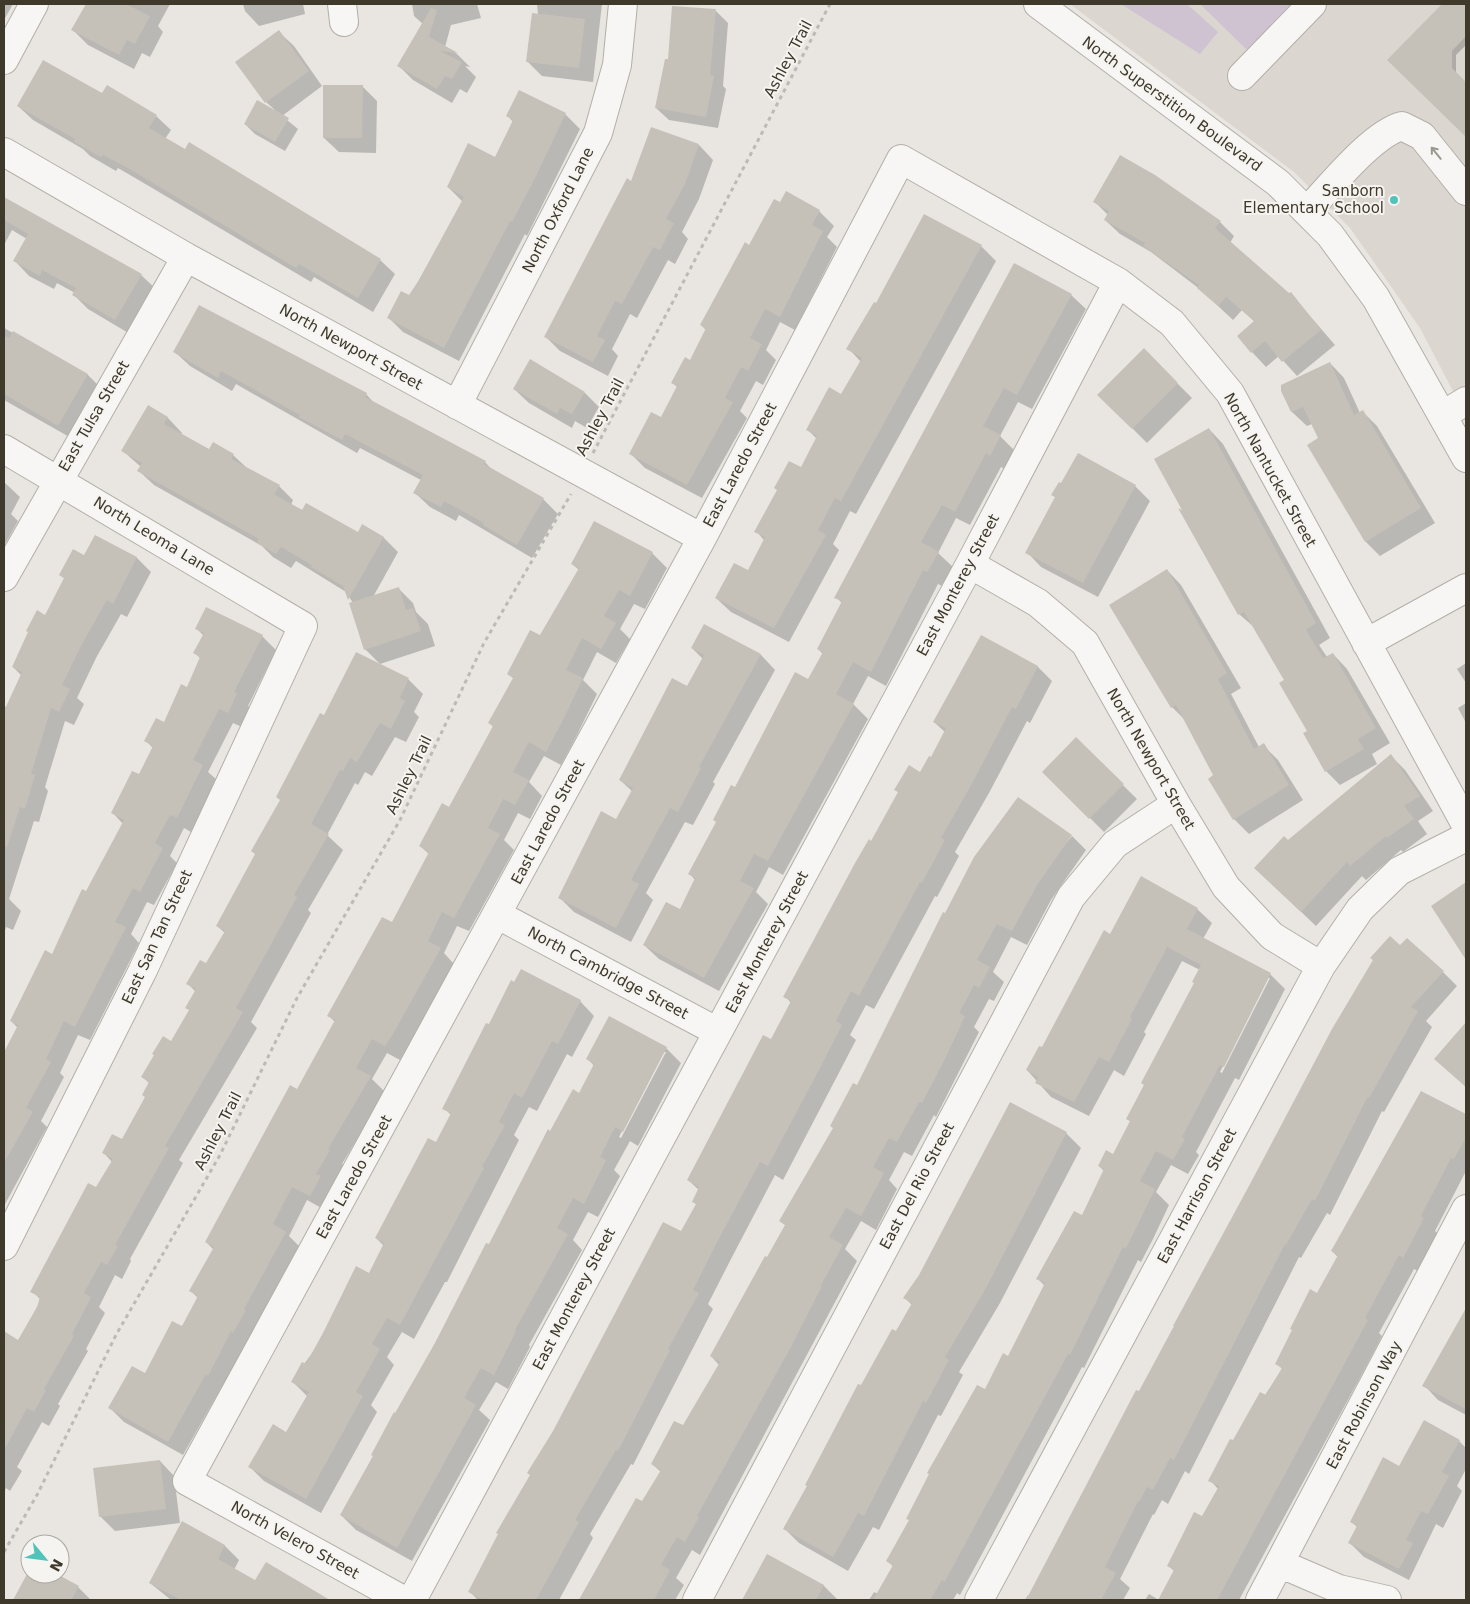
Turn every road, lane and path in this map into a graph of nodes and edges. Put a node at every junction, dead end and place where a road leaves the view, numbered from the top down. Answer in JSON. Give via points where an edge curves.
{"nodes":[{"id":1,"x":34,"y":4,"type":"edge"},
{"id":2,"x":623,"y":4,"type":"edge"},
{"id":3,"x":830,"y":4,"type":"edge"},
{"id":4,"x":1038,"y":4,"type":"edge"},
{"id":5,"x":1312,"y":4,"type":"edge"},
{"id":6,"x":4,"y":60,"type":"edge"},
{"id":7,"x":1242,"y":76,"type":"dead end"},
{"id":8,"x":4,"y":152,"type":"edge"},
{"id":9,"x":901,"y":159,"type":"joint"},
{"id":10,"x":1466,"y":192,"type":"edge"},
{"id":11,"x":1307,"y":211,"type":"junction"},
{"id":12,"x":186,"y":257,"type":"junction"},
{"id":13,"x":1118,"y":282,"type":"junction"},
{"id":14,"x":1466,"y":401,"type":"edge"},
{"id":15,"x":457,"y":404,"type":"junction"},
{"id":16,"x":1443,"y":414,"type":"junction"},
{"id":17,"x":4,"y":449,"type":"edge"},
{"id":18,"x":1466,"y":458,"type":"edge"},
{"id":19,"x":582,"y":474,"type":"junction"},
{"id":20,"x":58,"y":479,"type":"junction"},
{"id":21,"x":702,"y":538,"type":"junction"},
{"id":22,"x":970,"y":564,"type":"junction"},
{"id":23,"x":4,"y":577,"type":"edge"},
{"id":24,"x":1466,"y":588,"type":"edge"},
{"id":25,"x":303,"y":626,"type":"joint"},
{"id":26,"x":1366,"y":643,"type":"junction"},
{"id":27,"x":1176,"y":804,"type":"junction"},
{"id":28,"x":1466,"y":825,"type":"edge"},
{"id":29,"x":1466,"y":837,"type":"edge"},
{"id":30,"x":498,"y":915,"type":"junction"},
{"id":31,"x":1321,"y":966,"type":"junction"},
{"id":32,"x":718,"y":1032,"type":"junction"},
{"id":33,"x":1466,"y":1210,"type":"edge"},
{"id":34,"x":4,"y":1246,"type":"edge"},
{"id":35,"x":187,"y":1481,"type":"joint"},
{"id":36,"x":4,"y":1552,"type":"edge"},
{"id":37,"x":1281,"y":1564,"type":"junction"},
{"id":38,"x":403,"y":1600,"type":"edge"},
{"id":39,"x":412,"y":1600,"type":"edge"},
{"id":40,"x":697,"y":1600,"type":"edge"},
{"id":41,"x":979,"y":1600,"type":"edge"},
{"id":42,"x":1260,"y":1600,"type":"edge"},
{"id":43,"x":1387,"y":1600,"type":"edge"}],
"edges":[{"from":1,"to":6,"type":"street"},
{"from":2,"to":15,"type":"street","name":"North Oxford Lane","via":[[617,65],[598,133]]},
{"from":3,"to":19,"type":"path","name":"Ashley Trail"},
{"from":4,"to":11,"type":"street","name":"North Superstition Boulevard","via":[[1278,182]]},
{"from":5,"to":7,"type":"street"},
{"from":8,"to":12,"type":"street","name":"North Newport Street"},
{"from":9,"to":13,"type":"street","name":"North Nantucket Street"},
{"from":9,"to":21,"type":"street","name":"East Laredo Street"},
{"from":10,"to":11,"type":"street","one_way":true,"via":[[1422,136],[1402,126],[1390,129],[1369,147]]},
{"from":11,"to":16,"type":"street","name":"North Superstition Boulevard","via":[[1351,261],[1376,298]]},
{"from":12,"to":15,"type":"street","name":"North Newport Street"},
{"from":12,"to":20,"type":"street","name":"East Tulsa Street"},
{"from":13,"to":22,"type":"street","name":"East Monterey Street"},
{"from":13,"to":26,"type":"street","name":"North Nantucket Street","via":[[1172,323],[1230,394]]},
{"from":14,"to":16,"type":"street"},
{"from":15,"to":19,"type":"street","name":"North Newport Street"},
{"from":16,"to":18,"type":"street","name":"North Superstition Boulevard"},
{"from":17,"to":20,"type":"street","name":"North Leoma Lane"},
{"from":19,"to":21,"type":"street","name":"North Newport Street"},
{"from":19,"to":36,"type":"path","name":"Ashley Trail","via":[[484,643],[400,820],[297,998],[220,1155],[116,1334],[37,1495]]},
{"from":20,"to":23,"type":"street","name":"East Tulsa Street"},
{"from":20,"to":25,"type":"street","name":"North Leoma Lane"},
{"from":21,"to":30,"type":"street","name":"East Laredo Street"},
{"from":22,"to":27,"type":"street","name":"North Newport Street","via":[[1038,603],[1084,642]]},
{"from":22,"to":32,"type":"street","name":"East Monterey Street"},
{"from":24,"to":26,"type":"street"},
{"from":25,"to":34,"type":"street","name":"East San Tan Street","via":[[142,972]]},
{"from":26,"to":28,"type":"street","name":"North Nantucket Street"},
{"from":27,"to":31,"type":"street","name":"North Newport Street","via":[[1226,887],[1272,936]]},
{"from":27,"to":40,"type":"street","name":"East Del Rio Street","via":[[1114,844],[1071,897]]},
{"from":29,"to":31,"type":"street","name":"East Harrison Street","via":[[1399,871],[1360,909]]},
{"from":30,"to":32,"type":"street","name":"North Cambridge Street"},
{"from":30,"to":35,"type":"street","name":"East Laredo Street"},
{"from":31,"to":41,"type":"street","name":"East Harrison Street"},
{"from":32,"to":39,"type":"street","name":"East Monterey Street"},
{"from":33,"to":37,"type":"street","name":"East Robinson Way"},
{"from":35,"to":38,"type":"street","name":"North Velero Street"},
{"from":37,"to":42,"type":"street","name":"East Robinson Way"},
{"from":37,"to":43,"type":"street","via":[[1339,1589]]}]}
